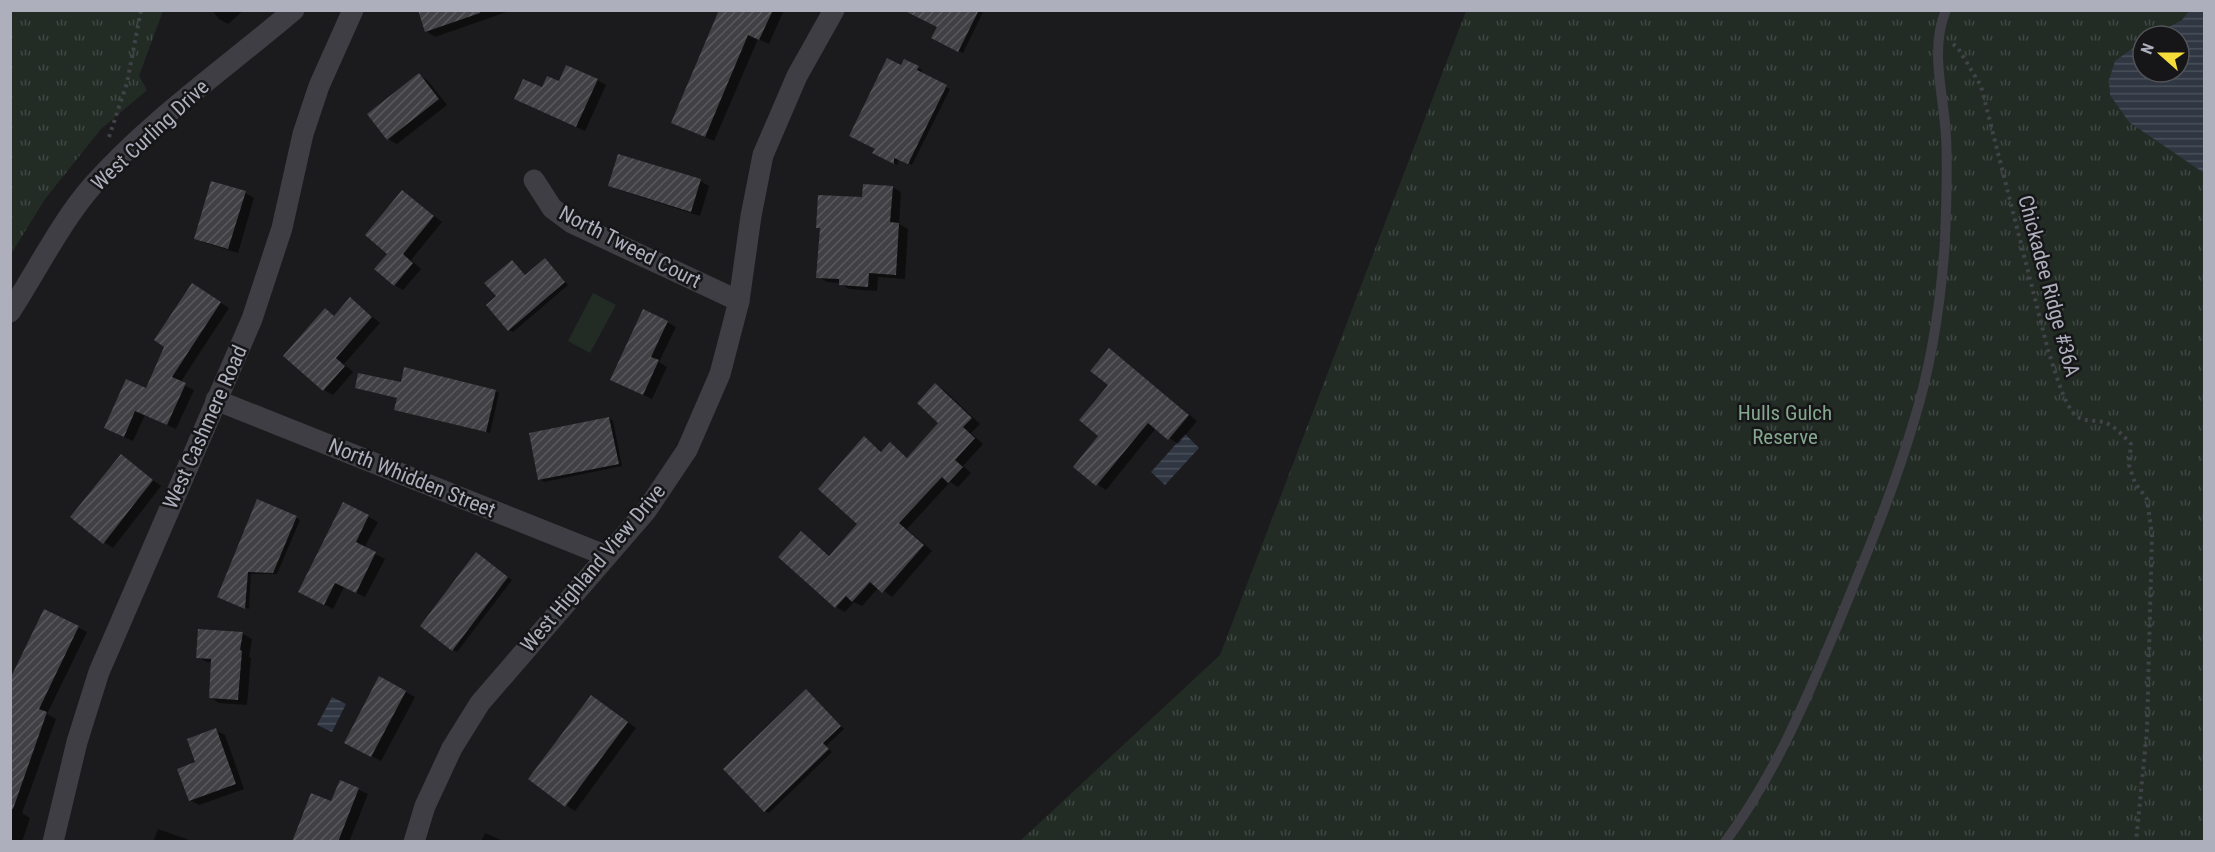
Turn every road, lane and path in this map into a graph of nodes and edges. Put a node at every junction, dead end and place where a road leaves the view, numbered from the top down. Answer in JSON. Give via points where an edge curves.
{"nodes":[{"id":1,"x":141,"y":10,"type":"edge"},
{"id":2,"x":294,"y":10,"type":"edge"},
{"id":3,"x":353,"y":10,"type":"edge"},
{"id":4,"x":834,"y":10,"type":"edge"},
{"id":5,"x":1946,"y":10,"type":"edge"},
{"id":6,"x":1939,"y":36,"type":"junction"},
{"id":7,"x":106,"y":145,"type":"dead end"},
{"id":8,"x":534,"y":180,"type":"dead end"},
{"id":9,"x":739,"y":301,"type":"junction"},
{"id":10,"x":10,"y":312,"type":"edge"},
{"id":11,"x":216,"y":400,"type":"junction"},
{"id":12,"x":607,"y":556,"type":"junction"},
{"id":13,"x":53,"y":842,"type":"edge"},
{"id":14,"x":414,"y":842,"type":"edge"},
{"id":15,"x":1725,"y":842,"type":"edge"},
{"id":16,"x":2136,"y":842,"type":"edge"}],
"edges":[{"from":1,"to":7,"type":"path","via":[[127,83]]},
{"from":2,"to":10,"type":"street","name":"West Curling Drive","via":[[153,127],[92,186]]},
{"from":3,"to":11,"type":"street","name":"West Cashmere Road","via":[[319,86],[303,134],[282,228],[252,319]]},
{"from":4,"to":9,"type":"street","name":"West Highland View Drive","via":[[797,76],[763,155]]},
{"from":5,"to":6,"type":"lane"},
{"from":6,"to":15,"type":"lane","via":[[1938,62],[1947,137],[1944,242],[1935,327],[1914,423],[1875,536],[1798,718]]},
{"from":6,"to":16,"type":"path","name":"Chickadee Ridge #36A","via":[[1958,48],[1981,86],[2061,389],[2075,415],[2114,427],[2131,444],[2129,465],[2134,483],[2147,499],[2152,536],[2147,730]]},
{"from":8,"to":9,"type":"street","name":"North Tweed Court","via":[[552,208],[572,223]]},
{"from":9,"to":12,"type":"street","name":"West Highland View Drive","via":[[720,374],[687,450],[646,511]]},
{"from":11,"to":12,"type":"street","name":"North Whidden Street"},
{"from":11,"to":13,"type":"street","name":"West Cashmere Road","via":[[99,672]]},
{"from":12,"to":14,"type":"street","name":"West Highland View Drive","via":[[480,703],[452,748],[425,806]]}]}
